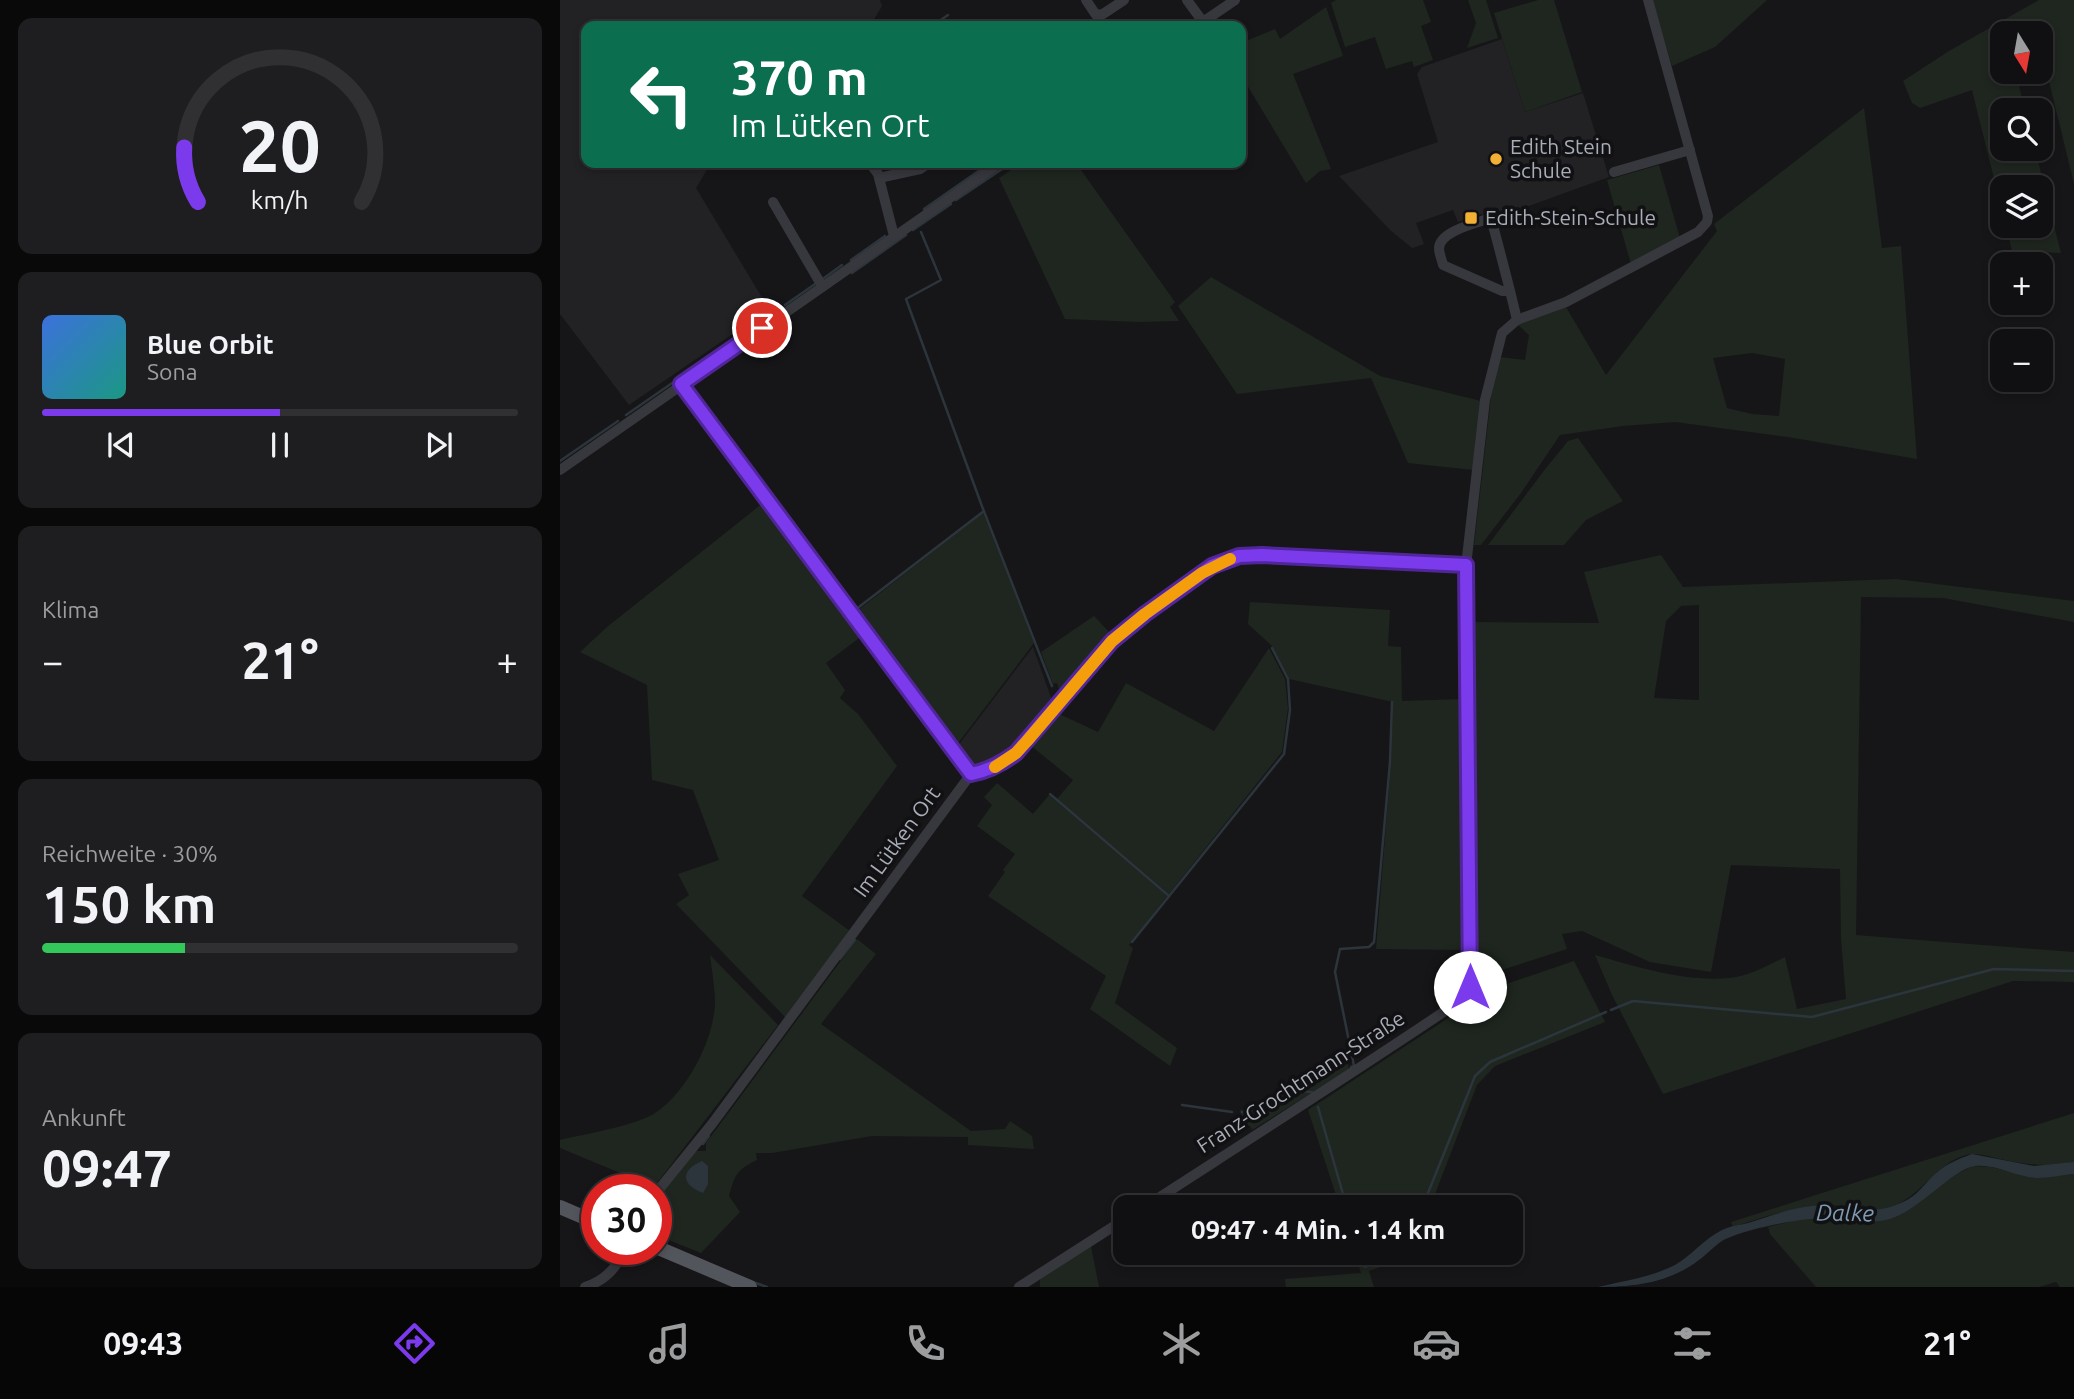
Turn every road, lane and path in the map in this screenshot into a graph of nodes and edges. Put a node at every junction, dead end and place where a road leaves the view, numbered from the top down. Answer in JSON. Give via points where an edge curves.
{"nodes":[{"id":1,"x":1086,"y":0,"type":"edge"},
{"id":2,"x":1124,"y":0,"type":"edge"},
{"id":3,"x":1187,"y":0,"type":"edge"},
{"id":4,"x":1235,"y":0,"type":"edge"},
{"id":5,"x":1648,"y":0,"type":"edge"},
{"id":6,"x":1198,"y":21,"type":"edge"},
{"id":7,"x":1204,"y":21,"type":"edge"},
{"id":8,"x":1690,"y":150,"type":"junction"},
{"id":9,"x":873,"y":168,"type":"edge"},
{"id":10,"x":922,"y":168,"type":"edge"},
{"id":11,"x":993,"y":168,"type":"edge"},
{"id":12,"x":1614,"y":172,"type":"dead end"},
{"id":13,"x":878,"y":178,"type":"junction"},
{"id":14,"x":774,"y":202,"type":"dead end"},
{"id":15,"x":894,"y":236,"type":"junction"},
{"id":16,"x":822,"y":286,"type":"junction"},
{"id":17,"x":1510,"y":291,"type":"junction"},
{"id":18,"x":1517,"y":320,"type":"junction"},
{"id":19,"x":681,"y":384,"type":"junction"},
{"id":20,"x":560,"y":470,"type":"edge"},
{"id":21,"x":1466,"y":565,"type":"junction"},
{"id":22,"x":971,"y":774,"type":"junction"},
{"id":23,"x":671,"y":1174,"type":"edge"},
{"id":24,"x":1163,"y":1195,"type":"edge"},
{"id":25,"x":560,"y":1207,"type":"edge"},
{"id":26,"x":581,"y":1216,"type":"edge"},
{"id":27,"x":1113,"y":1227,"type":"edge"},
{"id":28,"x":672,"y":1254,"type":"edge"},
{"id":29,"x":616,"y":1265,"type":"edge"},
{"id":30,"x":585,"y":1287,"type":"edge"},
{"id":31,"x":750,"y":1287,"type":"edge"},
{"id":32,"x":1019,"y":1287,"type":"edge"}],
"edges":[{"from":1,"to":2,"type":"street","via":[[1096,15]]},
{"from":3,"to":6,"type":"street"},
{"from":4,"to":7,"type":"street"},
{"from":5,"to":8,"type":"street"},
{"from":8,"to":12,"type":"street"},
{"from":8,"to":18,"type":"street","via":[[1708,209],[1703,228],[1566,302]]},
{"from":9,"to":13,"type":"street"},
{"from":10,"to":13,"type":"street"},
{"from":11,"to":15,"type":"street"},
{"from":13,"to":15,"type":"street"},
{"from":14,"to":16,"type":"street"},
{"from":15,"to":16,"type":"street"},
{"from":16,"to":19,"type":"street"},
{"from":17,"to":17,"type":"street","via":[[1491,218],[1445,237],[1439,248],[1443,265]]},
{"from":17,"to":18,"type":"street"},
{"from":18,"to":21,"type":"street","name":"Franz-Grochtmann-Straße","via":[[1502,333],[1485,400]]},
{"from":19,"to":20,"type":"street"},
{"from":19,"to":22,"type":"street"},
{"from":21,"to":22,"type":"street","via":[[1262,555],[1224,561],[1112,641],[1016,753]]},
{"from":21,"to":24,"type":"street","name":"Franz-Grochtmann-Straße","via":[[1470,987],[1457,1003],[1351,1075]]},
{"from":22,"to":23,"type":"street","name":"Im Lütken Ort"},
{"from":25,"to":26,"type":"main road"},
{"from":27,"to":32,"type":"street"},
{"from":28,"to":31,"type":"main road"},
{"from":29,"to":30,"type":"street"}]}
